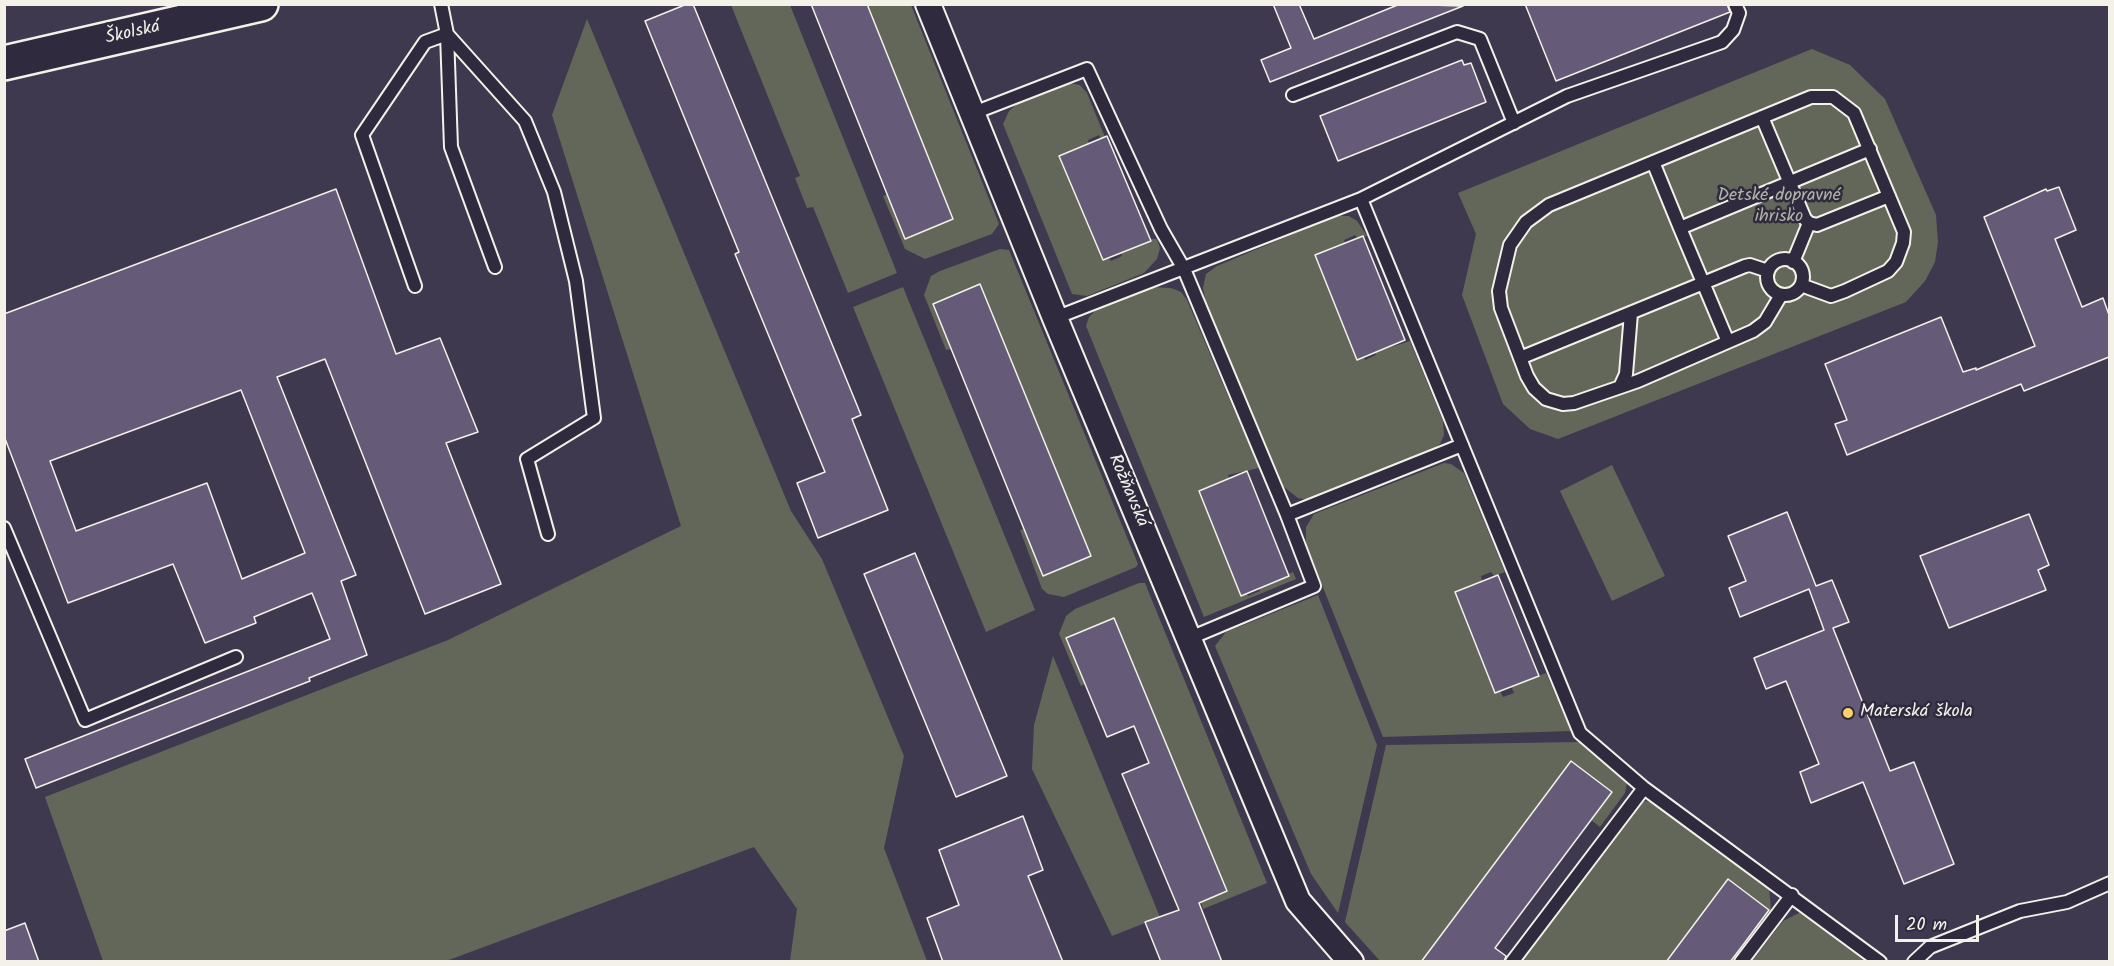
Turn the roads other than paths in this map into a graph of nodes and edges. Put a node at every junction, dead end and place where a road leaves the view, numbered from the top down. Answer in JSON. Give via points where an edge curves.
{"nodes":[{"id":1,"x":261,"y":4,"type":"edge"},
{"id":2,"x":441,"y":4,"type":"edge"},
{"id":3,"x":928,"y":4,"type":"edge"},
{"id":4,"x":1735,"y":4,"type":"edge"},
{"id":5,"x":447,"y":34,"type":"junction"},
{"id":6,"x":4,"y":63,"type":"edge"},
{"id":7,"x":1293,"y":95,"type":"dead end"},
{"id":8,"x":971,"y":114,"type":"junction"},
{"id":9,"x":1762,"y":117,"type":"junction"},
{"id":10,"x":1514,"y":123,"type":"junction"},
{"id":11,"x":1870,"y":150,"type":"junction"},
{"id":12,"x":1653,"y":162,"type":"junction"},
{"id":13,"x":1790,"y":183,"type":"junction"},
{"id":14,"x":1889,"y":196,"type":"junction"},
{"id":15,"x":1361,"y":199,"type":"junction"},
{"id":16,"x":1809,"y":224,"type":"junction"},
{"id":17,"x":1680,"y":228,"type":"junction"},
{"id":18,"x":1793,"y":262,"type":"junction"},
{"id":19,"x":495,"y":267,"type":"dead end"},
{"id":20,"x":1184,"y":269,"type":"junction"},
{"id":21,"x":1768,"y":272,"type":"junction"},
{"id":22,"x":1703,"y":283,"type":"junction"},
{"id":23,"x":1801,"y":285,"type":"junction"},
{"id":24,"x":415,"y":286,"type":"dead end"},
{"id":25,"x":1781,"y":295,"type":"junction"},
{"id":26,"x":1631,"y":313,"type":"junction"},
{"id":27,"x":1055,"y":318,"type":"junction"},
{"id":28,"x":1728,"y":342,"type":"junction"},
{"id":29,"x":1520,"y":358,"type":"junction"},
{"id":30,"x":1621,"y":385,"type":"junction"},
{"id":31,"x":1462,"y":445,"type":"junction"},
{"id":32,"x":1287,"y":515,"type":"junction"},
{"id":33,"x":4,"y":528,"type":"edge"},
{"id":34,"x":548,"y":534,"type":"dead end"},
{"id":35,"x":1190,"y":638,"type":"junction"},
{"id":36,"x":236,"y":657,"type":"dead end"},
{"id":37,"x":1644,"y":788,"type":"junction"},
{"id":38,"x":2109,"y":883,"type":"edge"},
{"id":39,"x":1792,"y":895,"type":"junction"},
{"id":40,"x":1351,"y":962,"type":"edge"},
{"id":41,"x":1512,"y":962,"type":"edge"},
{"id":42,"x":1741,"y":962,"type":"edge"},
{"id":43,"x":1880,"y":962,"type":"edge"},
{"id":44,"x":1914,"y":962,"type":"edge"}],
"edges":[{"from":1,"to":6,"type":"main road","name":"Školská"},
{"from":2,"to":5,"type":"lane"},
{"from":3,"to":8,"type":"street","name":"Rožňavská"},
{"from":4,"to":10,"type":"lane","via":[[1739,13],[1733,30],[1722,42],[1567,96]]},
{"from":5,"to":19,"type":"lane","via":[[451,147]]},
{"from":5,"to":24,"type":"lane","via":[[425,42],[362,135]]},
{"from":5,"to":34,"type":"lane","via":[[525,121],[554,192],[576,281],[594,418],[527,459]]},
{"from":7,"to":10,"type":"lane","via":[[1457,32],[1480,39]]},
{"from":8,"to":20,"type":"lane","via":[[1087,69],[1161,229]]},
{"from":8,"to":27,"type":"street","name":"Rožňavská"},
{"from":9,"to":11,"type":"lane","via":[[1811,97],[1833,97],[1854,113]]},
{"from":9,"to":12,"type":"lane"},
{"from":9,"to":13,"type":"lane"},
{"from":10,"to":15,"type":"lane"},
{"from":11,"to":13,"type":"lane"},
{"from":11,"to":14,"type":"lane"},
{"from":12,"to":17,"type":"lane"},
{"from":12,"to":29,"type":"lane","via":[[1549,205],[1526,222],[1510,245],[1499,291],[1501,308]]},
{"from":13,"to":16,"type":"lane"},
{"from":13,"to":17,"type":"lane"},
{"from":14,"to":16,"type":"lane","via":[[1817,225]]},
{"from":14,"to":23,"type":"lane","via":[[1904,232],[1901,252],[1888,271],[1831,296]]},
{"from":15,"to":20,"type":"lane"},
{"from":15,"to":31,"type":"lane"},
{"from":16,"to":18,"type":"lane"},
{"from":17,"to":22,"type":"lane"},
{"from":18,"to":21,"type":"lane","via":[[1781,260]]},
{"from":18,"to":23,"type":"lane","via":[[1801,270]]},
{"from":20,"to":27,"type":"lane"},
{"from":20,"to":32,"type":"lane"},
{"from":21,"to":22,"type":"lane","via":[[1750,265]]},
{"from":21,"to":25,"type":"lane","via":[[1769,285]]},
{"from":22,"to":26,"type":"lane"},
{"from":22,"to":28,"type":"lane"},
{"from":23,"to":25,"type":"lane","via":[[1789,295]]},
{"from":25,"to":28,"type":"lane","via":[[1765,322]]},
{"from":26,"to":29,"type":"lane"},
{"from":26,"to":30,"type":"lane","via":[[1626,374]]},
{"from":27,"to":35,"type":"street","name":"Rožňavská"},
{"from":28,"to":30,"type":"lane"},
{"from":29,"to":30,"type":"lane","via":[[1534,388],[1546,399],[1563,405]]},
{"from":31,"to":32,"type":"lane"},
{"from":31,"to":37,"type":"lane","via":[[1580,733]]},
{"from":32,"to":35,"type":"lane","via":[[1314,586]]},
{"from":33,"to":36,"type":"lane","via":[[85,720]]},
{"from":35,"to":40,"type":"street","name":"Rožňavská","via":[[1298,901]]},
{"from":37,"to":39,"type":"lane"},
{"from":37,"to":41,"type":"lane"},
{"from":38,"to":44,"type":"lane","via":[[2067,902],[2020,911],[1930,947]]},
{"from":39,"to":42,"type":"lane"},
{"from":39,"to":43,"type":"lane"}]}
